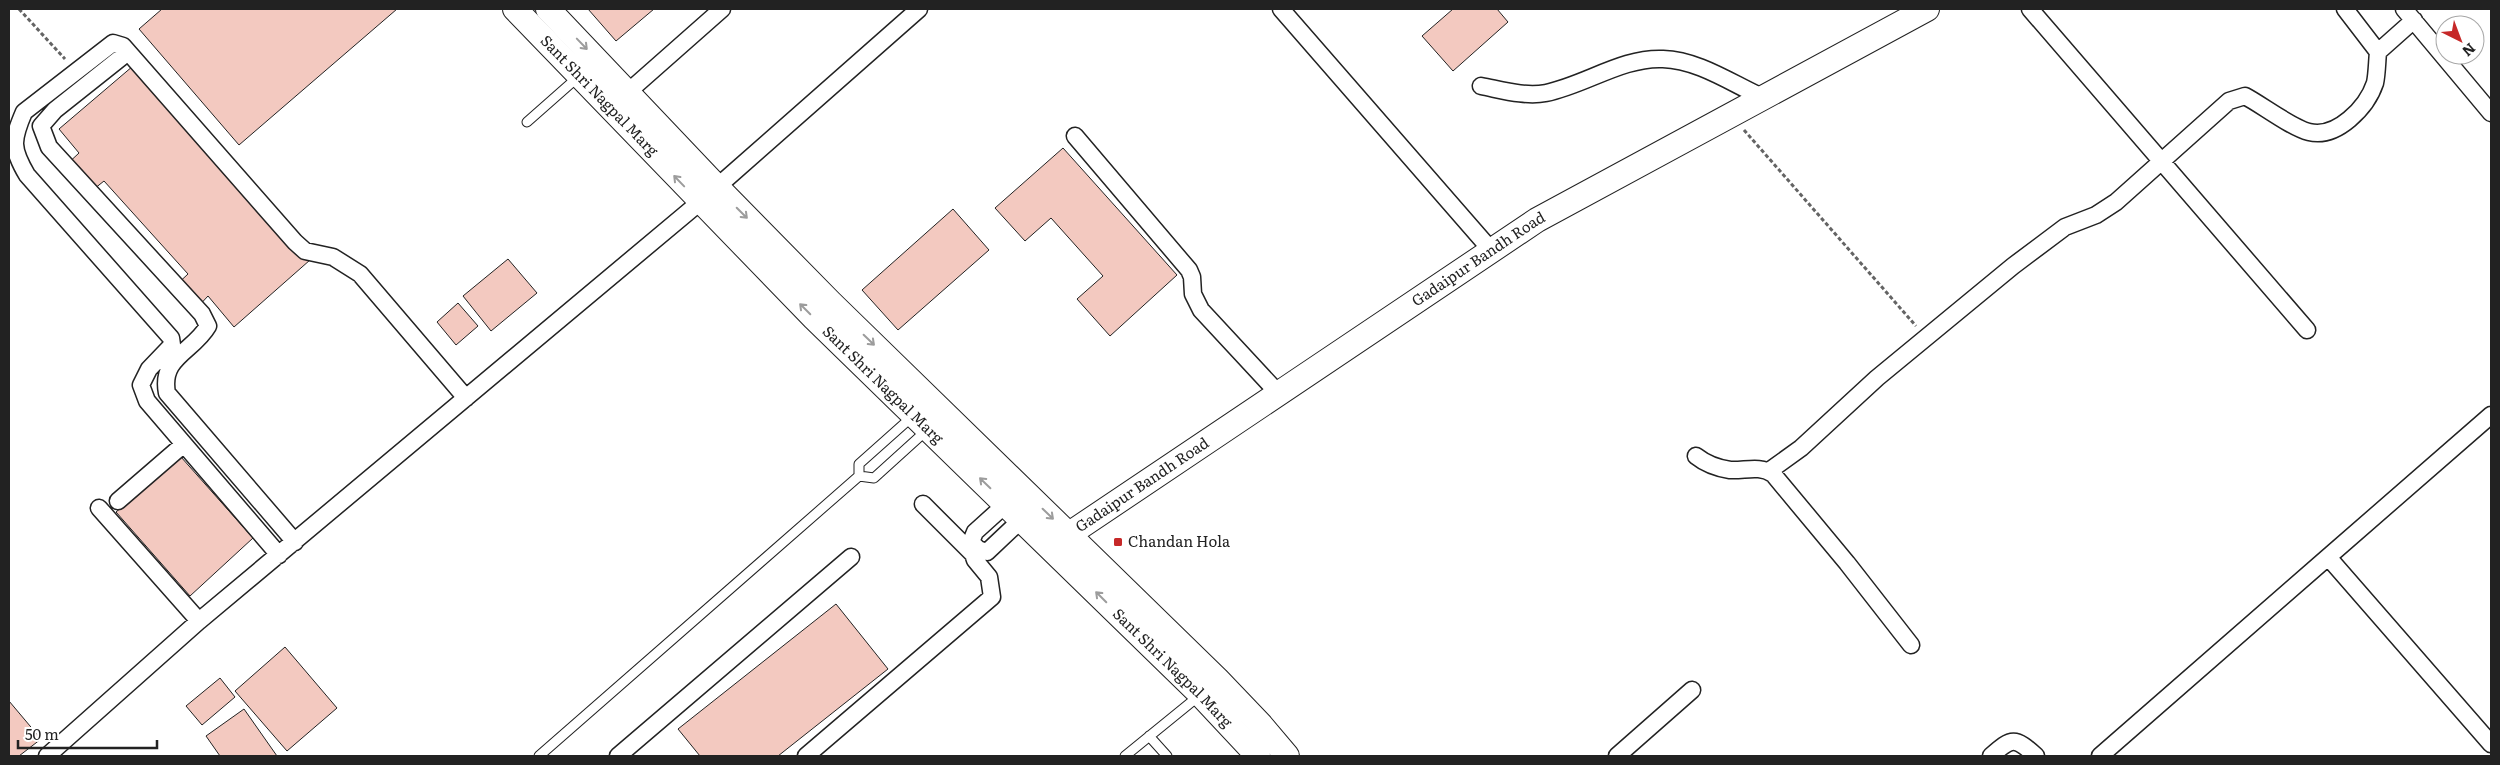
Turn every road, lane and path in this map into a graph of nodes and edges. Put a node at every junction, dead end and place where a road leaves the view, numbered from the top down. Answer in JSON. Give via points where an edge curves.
{"nodes":[{"id":1,"x":19,"y":9,"type":"edge"},
{"id":2,"x":514,"y":9,"type":"edge"},
{"id":3,"x":548,"y":9,"type":"edge"},
{"id":4,"x":722,"y":9,"type":"edge"},
{"id":5,"x":919,"y":9,"type":"edge"},
{"id":6,"x":1281,"y":9,"type":"edge"},
{"id":7,"x":1927,"y":9,"type":"edge"},
{"id":8,"x":2030,"y":9,"type":"edge"},
{"id":9,"x":2345,"y":9,"type":"edge"},
{"id":10,"x":2409,"y":15,"type":"edge"},
{"id":11,"x":128,"y":52,"type":"junction"},
{"id":12,"x":2378,"y":52,"type":"junction"},
{"id":13,"x":75,"y":71,"type":"junction"},
{"id":14,"x":579,"y":76,"type":"junction"},
{"id":15,"x":1481,"y":86,"type":"dead end"},
{"id":16,"x":628,"y":92,"type":"junction"},
{"id":17,"x":1762,"y":97,"type":"junction"},
{"id":18,"x":2491,"y":113,"type":"edge"},
{"id":19,"x":1731,"y":114,"type":"junction"},
{"id":20,"x":527,"y":122,"type":"dead end"},
{"id":21,"x":1076,"y":136,"type":"dead end"},
{"id":22,"x":2162,"y":162,"type":"junction"},
{"id":23,"x":708,"y":195,"type":"junction"},
{"id":24,"x":1491,"y":250,"type":"junction"},
{"id":25,"x":2307,"y":330,"type":"dead end"},
{"id":26,"x":1926,"y":338,"type":"junction"},
{"id":27,"x":1278,"y":393,"type":"junction"},
{"id":28,"x":466,"y":398,"type":"junction"},
{"id":29,"x":2491,"y":415,"type":"edge"},
{"id":30,"x":921,"y":422,"type":"junction"},
{"id":31,"x":184,"y":444,"type":"junction"},
{"id":32,"x":1696,"y":456,"type":"dead end"},
{"id":33,"x":1769,"y":472,"type":"junction"},
{"id":34,"x":859,"y":476,"type":"junction"},
{"id":35,"x":118,"y":501,"type":"dead end"},
{"id":36,"x":923,"y":504,"type":"dead end"},
{"id":37,"x":99,"y":508,"type":"dead end"},
{"id":38,"x":1014,"y":512,"type":"junction"},
{"id":39,"x":1059,"y":540,"type":"junction"},
{"id":40,"x":295,"y":542,"type":"junction"},
{"id":41,"x":975,"y":552,"type":"junction"},
{"id":42,"x":279,"y":555,"type":"junction"},
{"id":43,"x":851,"y":557,"type":"dead end"},
{"id":44,"x":2328,"y":558,"type":"junction"},
{"id":45,"x":199,"y":620,"type":"junction"},
{"id":46,"x":1911,"y":645,"type":"dead end"},
{"id":47,"x":1692,"y":690,"type":"dead end"},
{"id":48,"x":1200,"y":694,"type":"junction"},
{"id":49,"x":1149,"y":736,"type":"junction"},
{"id":50,"x":2491,"y":744,"type":"edge"},
{"id":51,"x":47,"y":756,"type":"edge"},
{"id":52,"x":539,"y":756,"type":"edge"},
{"id":53,"x":618,"y":756,"type":"edge"},
{"id":54,"x":806,"y":756,"type":"edge"},
{"id":55,"x":1125,"y":756,"type":"edge"},
{"id":56,"x":1167,"y":756,"type":"edge"},
{"id":57,"x":1258,"y":756,"type":"edge"},
{"id":58,"x":1287,"y":756,"type":"edge"},
{"id":59,"x":1617,"y":756,"type":"edge"},
{"id":60,"x":1991,"y":756,"type":"edge"},
{"id":61,"x":2036,"y":756,"type":"edge"},
{"id":62,"x":2100,"y":756,"type":"edge"}],
"edges":[{"from":1,"to":13,"type":"path"},
{"from":2,"to":14,"type":"main road","name":"Sant Shri Nagpal Marg"},
{"from":3,"to":16,"type":"main road","name":"Sant Shri Nagpal Marg","one_way":true},
{"from":4,"to":16,"type":"street"},
{"from":5,"to":23,"type":"street"},
{"from":6,"to":24,"type":"street"},
{"from":7,"to":17,"type":"main road","name":"Gadaipur Bandh Road"},
{"from":8,"to":22,"type":"street"},
{"from":9,"to":12,"type":"street"},
{"from":10,"to":12,"type":"street"},
{"from":10,"to":18,"type":"street"},
{"from":11,"to":13,"type":"street","via":[[120,44],[113,43]]},
{"from":11,"to":28,"type":"street","via":[[295,242],[304,251],[333,257],[360,274]]},
{"from":11,"to":40,"type":"street","via":[[55,110],[41,126],[49,147],[202,314],[208,326],[169,366],[164,380],[167,393]]},
{"from":12,"to":22,"type":"street","via":[[2375,81],[2369,96],[2349,119],[2331,130],[2309,132],[2245,96],[2228,101],[2219,108]]},
{"from":13,"to":31,"type":"street","via":[[24,112],[17,129],[15,155],[37,187],[171,338],[172,345],[149,369],[142,385],[147,401]]},
{"from":14,"to":20,"type":"lane"},
{"from":23,"to":14,"type":"main road","name":"Sant Shri Nagpal Marg","one_way":true},
{"from":15,"to":17,"type":"street","via":[[1511,92],[1545,93],[1644,60],[1663,58],[1694,65]]},
{"from":16,"to":23,"type":"main road","name":"Sant Shri Nagpal Marg"},
{"from":17,"to":19,"type":"main road","name":"Gadaipur Bandh Road"},
{"from":19,"to":24,"type":"main road","name":"Gadaipur Bandh Road","via":[[1537,220]]},
{"from":19,"to":26,"type":"path"},
{"from":21,"to":27,"type":"street","via":[[1189,270],[1193,294],[1207,317]]},
{"from":22,"to":25,"type":"street"},
{"from":22,"to":26,"type":"street","via":[[2103,211],[2059,231]]},
{"from":23,"to":28,"type":"street"},
{"from":30,"to":23,"type":"main road","name":"Sant Shri Nagpal Marg","one_way":true,"via":[[814,318]]},
{"from":23,"to":39,"type":"main road","name":"Sant Shri Nagpal Marg","one_way":true,"via":[[830,302]]},
{"from":24,"to":27,"type":"main road","name":"Gadaipur Bandh Road"},
{"from":26,"to":33,"type":"street","via":[[1801,448]]},
{"from":27,"to":39,"type":"main road","name":"Gadaipur Bandh Road"},
{"from":28,"to":40,"type":"street"},
{"from":29,"to":44,"type":"street"},
{"from":30,"to":34,"type":"lane","via":[[859,464]]},
{"from":30,"to":34,"type":"lane","via":[[874,478]]},
{"from":38,"to":30,"type":"main road","name":"Sant Shri Nagpal Marg","one_way":true},
{"from":31,"to":35,"type":"street"},
{"from":31,"to":42,"type":"street"},
{"from":32,"to":33,"type":"street","via":[[1705,463],[1724,468],[1759,468]]},
{"from":33,"to":46,"type":"street","via":[[1847,563]]},
{"from":34,"to":52,"type":"lane"},
{"from":36,"to":41,"type":"street"},
{"from":37,"to":45,"type":"street"},
{"from":38,"to":39,"type":"main road","name":"Sant Shri Nagpal Marg"},
{"from":38,"to":41,"type":"street","via":[[987,552]]},
{"from":38,"to":41,"type":"street","via":[[975,532],[971,542]]},
{"from":48,"to":39,"type":"main road","name":"Sant Shri Nagpal Marg","one_way":true},
{"from":39,"to":58,"type":"main road","name":"Sant Shri Nagpal Marg","via":[[1217,680]]},
{"from":40,"to":42,"type":"street"},
{"from":41,"to":54,"type":"street","via":[[975,560],[989,577],[992,597]]},
{"from":42,"to":45,"type":"street"},
{"from":43,"to":53,"type":"street"},
{"from":44,"to":50,"type":"street"},
{"from":44,"to":62,"type":"street"},
{"from":45,"to":51,"type":"street"},
{"from":47,"to":59,"type":"street"},
{"from":48,"to":49,"type":"lane"},
{"from":48,"to":57,"type":"main road","name":"Sant Shri Nagpal Marg"},
{"from":49,"to":55,"type":"lane"},
{"from":49,"to":56,"type":"lane"},
{"from":60,"to":61,"type":"street","via":[[2014,740]]}]}
